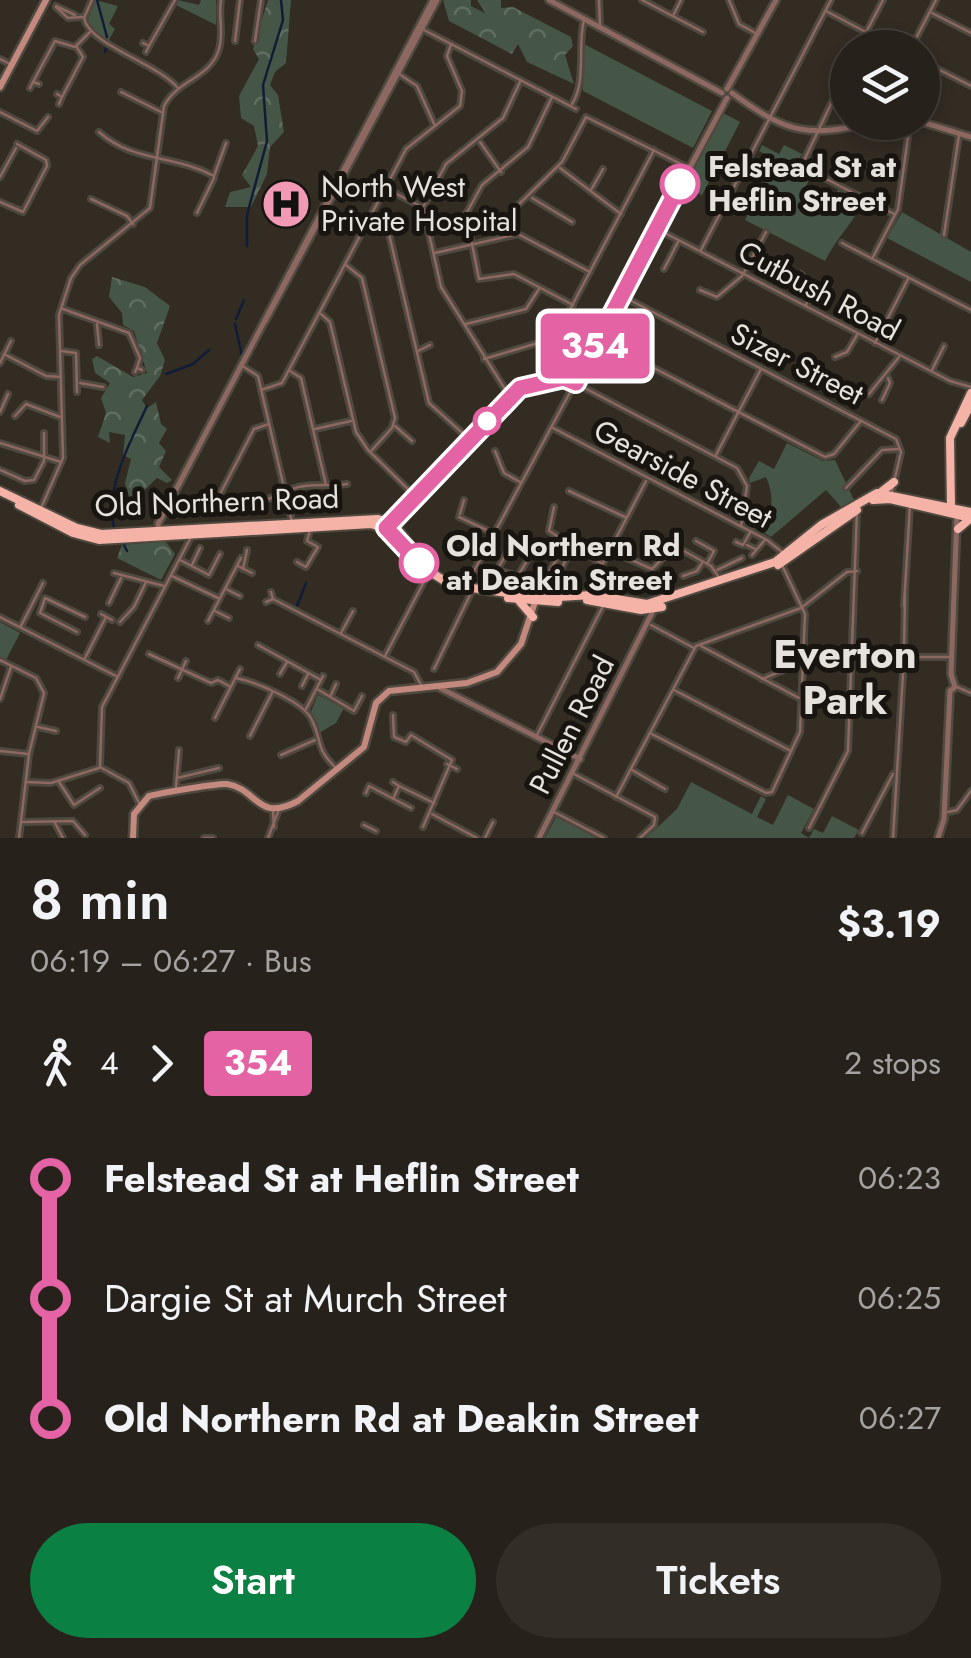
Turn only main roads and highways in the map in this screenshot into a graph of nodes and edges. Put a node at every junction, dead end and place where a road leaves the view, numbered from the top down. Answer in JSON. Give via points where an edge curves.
{"nodes":[{"id":1,"x":46,"y":0,"type":"edge"},
{"id":2,"x":0,"y":87,"type":"edge"},
{"id":3,"x":971,"y":394,"type":"edge"},
{"id":4,"x":894,"y":482,"type":"road end"},
{"id":5,"x":880,"y":493,"type":"junction"},
{"id":6,"x":0,"y":494,"type":"edge"},
{"id":7,"x":890,"y":496,"type":"junction"},
{"id":8,"x":950,"y":507,"type":"junction"},
{"id":9,"x":957,"y":515,"type":"junction"},
{"id":10,"x":971,"y":516,"type":"edge"},
{"id":11,"x":388,"y":525,"type":"junction"},
{"id":12,"x":287,"y":527,"type":"junction"},
{"id":13,"x":958,"y":529,"type":"road end"},
{"id":14,"x":162,"y":534,"type":"junction"},
{"id":15,"x":789,"y":554,"type":"junction"},
{"id":16,"x":472,"y":588,"type":"junction"},
{"id":17,"x":592,"y":598,"type":"junction"},
{"id":18,"x":517,"y":600,"type":"junction"},
{"id":19,"x":536,"y":600,"type":"junction"},
{"id":20,"x":654,"y":607,"type":"junction"},
{"id":21,"x":533,"y":617,"type":"junction"},
{"id":22,"x":651,"y":623,"type":"road end"},
{"id":23,"x":132,"y":838,"type":"edge"}],
"edges":[{"from":1,"to":2,"type":"main road"},
{"from":3,"to":8,"type":"highway","via":[[951,434]]},
{"from":4,"to":5,"type":"highway"},
{"from":5,"to":7,"type":"highway"},
{"from":5,"to":15,"type":"highway","via":[[824,523]]},
{"from":6,"to":14,"type":"highway","name":"Old Northern Road","via":[[94,539]]},
{"from":7,"to":8,"type":"highway"},
{"from":7,"to":9,"type":"highway"},
{"from":7,"to":15,"type":"highway"},
{"from":8,"to":9,"type":"highway"},
{"from":8,"to":10,"type":"highway"},
{"from":9,"to":10,"type":"highway"},
{"from":10,"to":13,"type":"highway"},
{"from":11,"to":12,"type":"highway","name":"Old Northern Road"},
{"from":11,"to":12,"type":"highway","name":"Old Northern Road","via":[[367,518]]},
{"from":11,"to":16,"type":"highway","via":[[436,577]]},
{"from":11,"to":16,"type":"highway","via":[[444,587]]},
{"from":12,"to":14,"type":"highway","name":"Old Northern Road"},
{"from":12,"to":14,"type":"highway","name":"Old Northern Road"},
{"from":15,"to":20,"type":"highway"},
{"from":15,"to":20,"type":"highway","via":[[782,563]]},
{"from":16,"to":18,"type":"highway"},
{"from":16,"to":19,"type":"highway"},
{"from":17,"to":19,"type":"highway"},
{"from":17,"to":20,"type":"highway"},
{"from":17,"to":20,"type":"highway"},
{"from":18,"to":19,"type":"highway"},
{"from":18,"to":21,"type":"highway"},
{"from":19,"to":21,"type":"main road"},
{"from":20,"to":22,"type":"highway"},
{"from":21,"to":23,"type":"main road","via":[[521,644],[486,680],[420,684],[380,698],[367,741],[298,801],[275,808],[258,804],[232,785],[149,796],[138,803]]}]}
